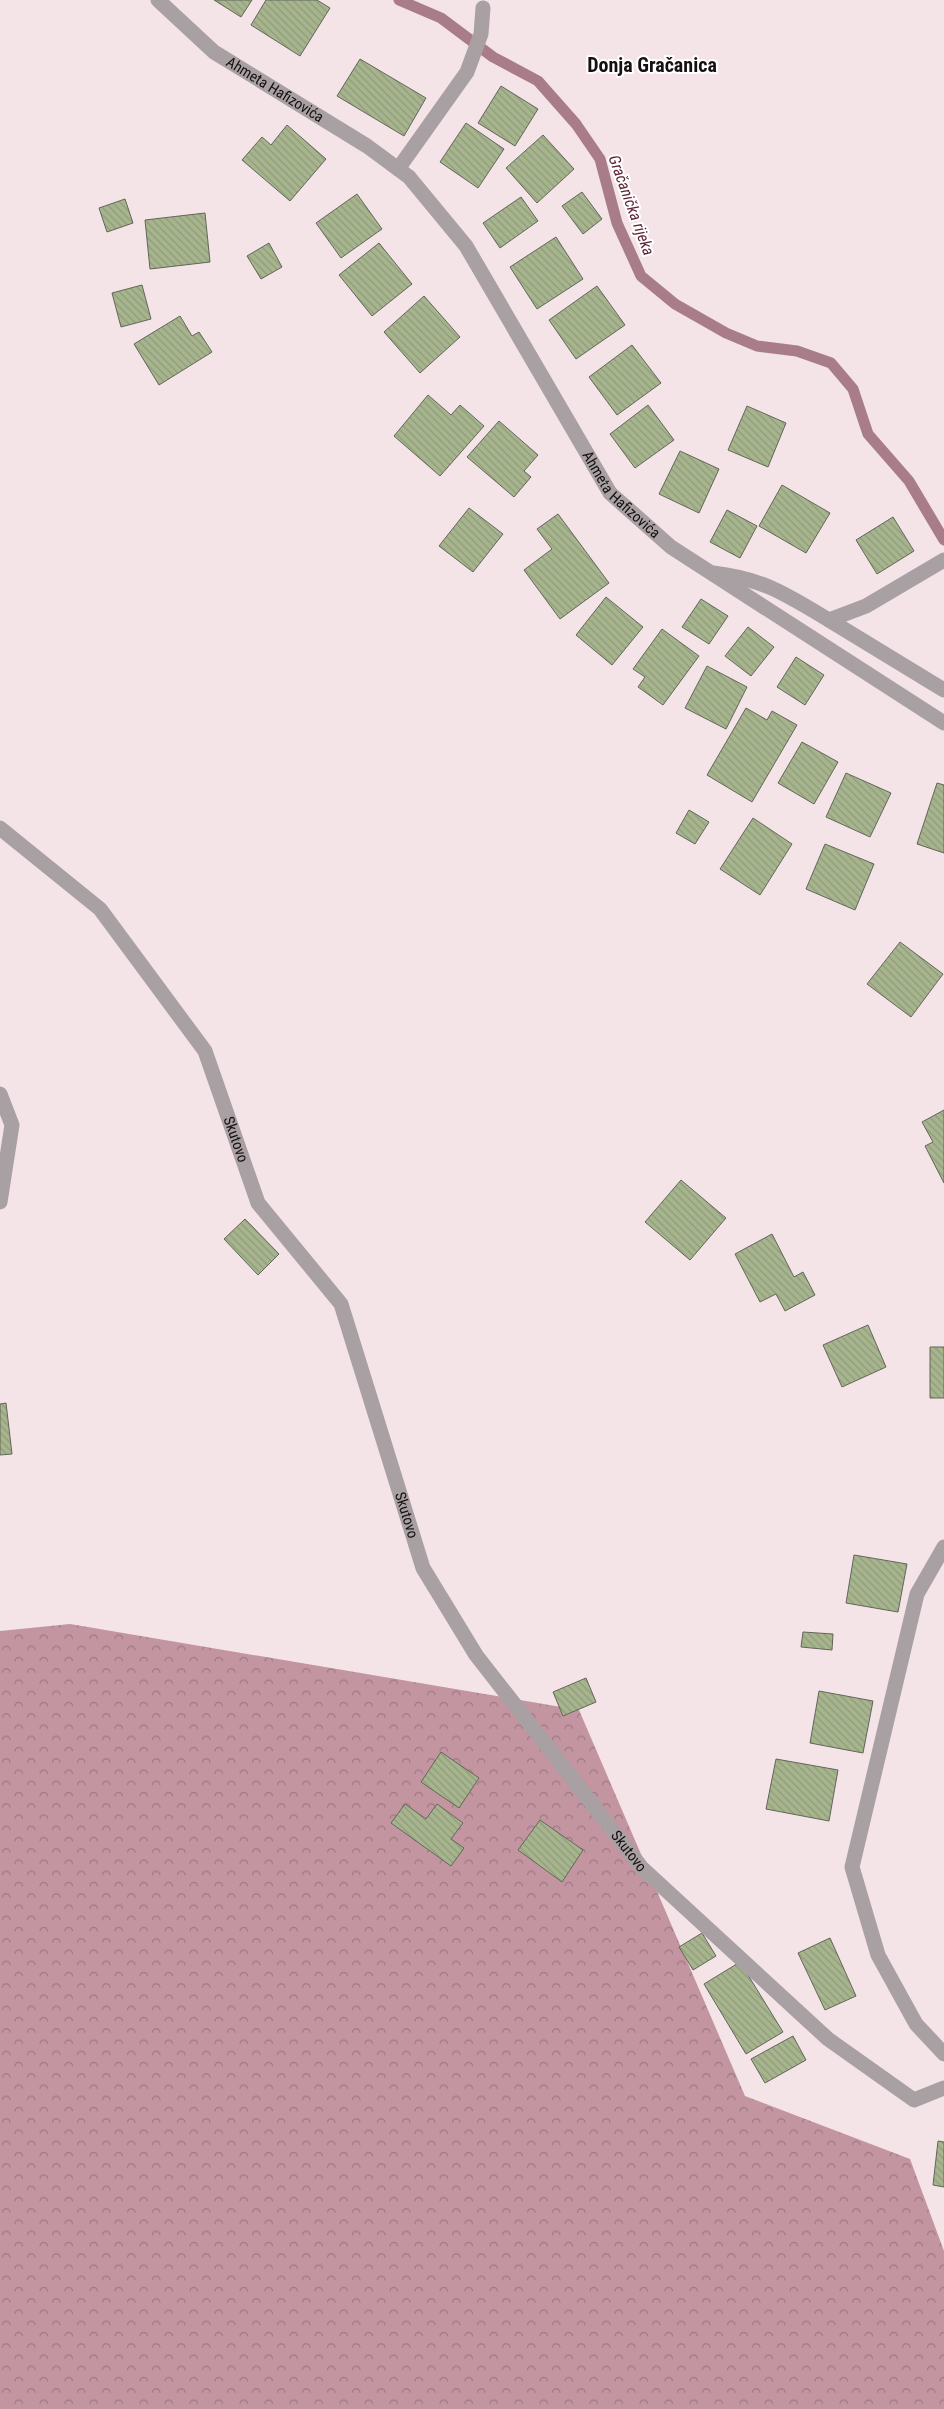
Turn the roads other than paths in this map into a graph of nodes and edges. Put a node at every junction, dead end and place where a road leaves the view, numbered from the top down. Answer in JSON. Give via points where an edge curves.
{"nodes":[{"id":1,"x":158,"y":0,"type":"edge"},
{"id":2,"x":483,"y":8,"type":"dead end"},
{"id":3,"x":398,"y":169,"type":"junction"},
{"id":4,"x":938,"y":563,"type":"edge"},
{"id":5,"x":709,"y":573,"type":"junction"},
{"id":6,"x":829,"y":620,"type":"junction"},
{"id":7,"x":944,"y":690,"type":"edge"},
{"id":8,"x":944,"y":723,"type":"edge"},
{"id":9,"x":0,"y":828,"type":"edge"},
{"id":10,"x":0,"y":1094,"type":"edge"},
{"id":11,"x":0,"y":1202,"type":"edge"},
{"id":12,"x":944,"y":1547,"type":"edge"},
{"id":13,"x":944,"y":2054,"type":"edge"},
{"id":14,"x":944,"y":2088,"type":"edge"}],
"edges":[{"from":1,"to":3,"type":"street","name":"Ahmeta Hafizovića","via":[[214,52],[367,146]]},
{"from":2,"to":3,"type":"street","via":[[481,34],[468,68]]},
{"from":3,"to":5,"type":"street","name":"Ahmeta Hafizovića","via":[[409,177],[466,246],[610,493],[671,547]]},
{"from":4,"to":6,"type":"street","via":[[866,606]]},
{"from":5,"to":6,"type":"street","via":[[743,577],[774,588]]},
{"from":5,"to":8,"type":"street","name":"Ahmeta Hafizovića"},
{"from":6,"to":7,"type":"street"},
{"from":9,"to":14,"type":"street","name":"Skutovo","via":[[100,909],[205,1051],[258,1203],[341,1304],[424,1568],[476,1655],[642,1868],[828,2039],[914,2100]]},
{"from":10,"to":11,"type":"street","via":[[12,1125]]},
{"from":12,"to":13,"type":"street","via":[[917,1594],[852,1867],[878,1955],[916,2024]]}]}
